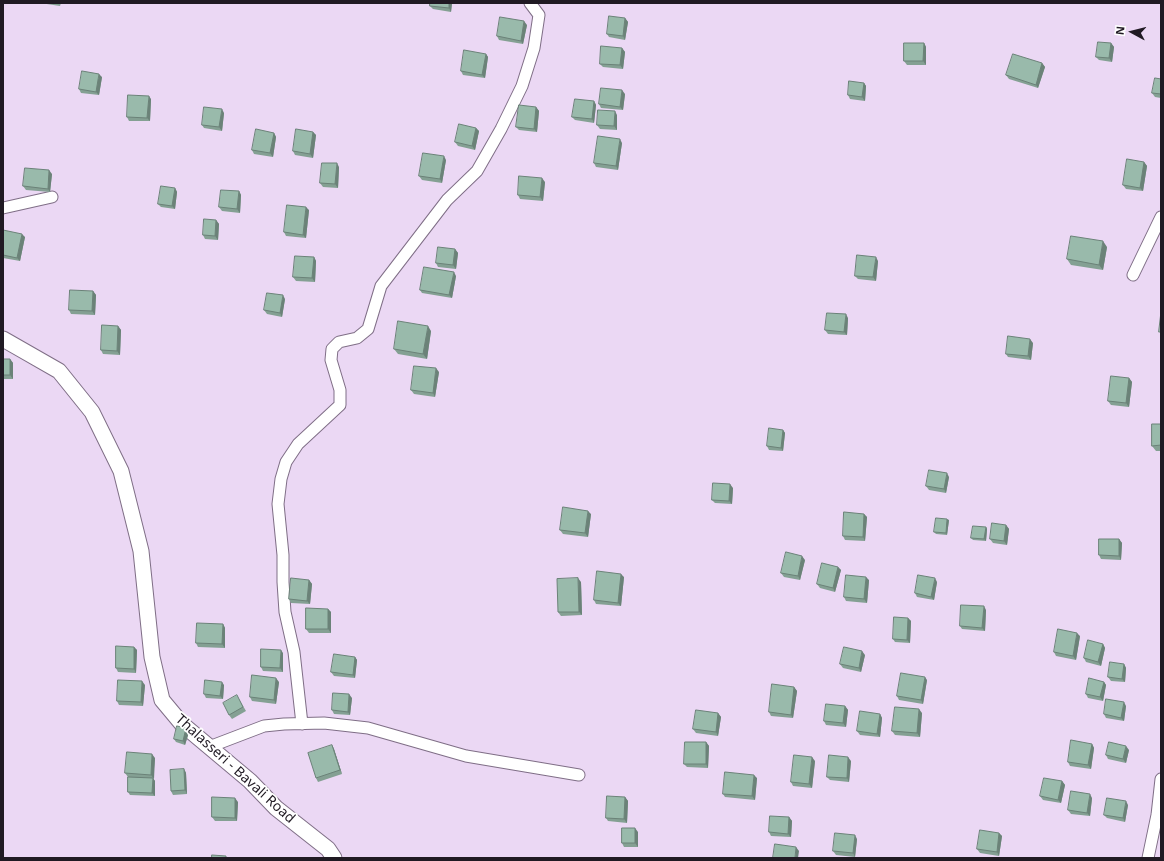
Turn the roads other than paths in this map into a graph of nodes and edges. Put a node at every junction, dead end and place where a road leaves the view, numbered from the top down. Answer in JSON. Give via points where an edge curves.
{"nodes":[{"id":1,"x":530,"y":3,"type":"edge"},
{"id":2,"x":52,"y":197,"type":"dead end"},
{"id":3,"x":3,"y":208,"type":"edge"},
{"id":4,"x":1161,"y":217,"type":"edge"},
{"id":5,"x":1133,"y":275,"type":"dead end"},
{"id":6,"x":3,"y":339,"type":"edge"},
{"id":7,"x":302,"y":724,"type":"junction"},
{"id":8,"x":209,"y":747,"type":"junction"},
{"id":9,"x":579,"y":775,"type":"dead end"},
{"id":10,"x":1161,"y":779,"type":"edge"},
{"id":11,"x":334,"y":858,"type":"edge"},
{"id":12,"x":1148,"y":858,"type":"edge"}],
"edges":[{"from":1,"to":7,"type":"street","via":[[539,15],[534,48],[522,86],[501,129],[476,171],[447,200],[381,286],[368,329],[357,338],[339,342],[332,349],[331,360],[340,390],[340,405],[298,444],[286,462],[278,504],[284,555],[285,612],[294,652]]},
{"from":2,"to":3,"type":"street"},
{"from":4,"to":5,"type":"street"},
{"from":6,"to":8,"type":"main road","name":"Thalasseri - Bavali Road","via":[[59,371],[92,412],[121,470],[141,551],[152,657],[162,700],[182,724]]},
{"from":7,"to":8,"type":"street","via":[[264,726]]},
{"from":7,"to":9,"type":"street","via":[[324,723],[368,728],[466,756]]},
{"from":8,"to":11,"type":"main road","name":"Thalasseri - Bavali Road","via":[[250,781],[276,808],[328,849]]},
{"from":10,"to":12,"type":"street"}]}
